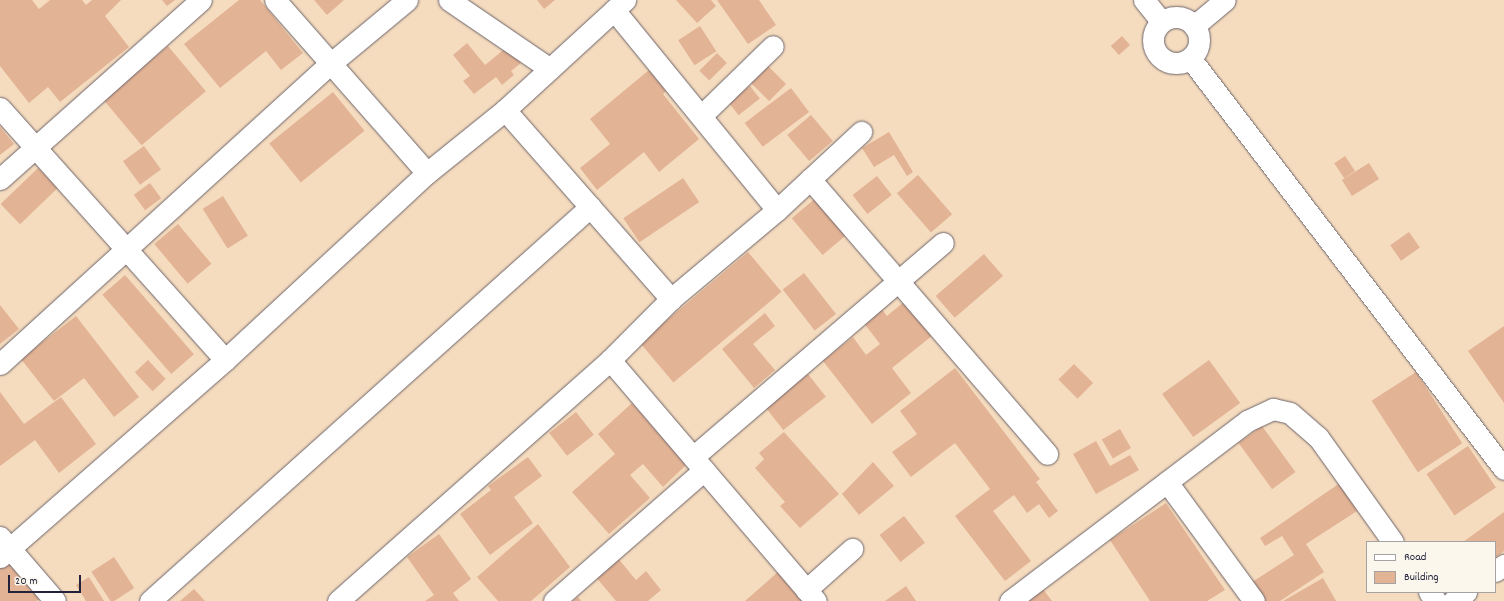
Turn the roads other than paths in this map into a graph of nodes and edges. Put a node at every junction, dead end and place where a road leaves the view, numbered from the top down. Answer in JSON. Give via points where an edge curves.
{"nodes":[{"id":1,"x":201,"y":0,"type":"edge"},
{"id":2,"x":275,"y":0,"type":"edge"},
{"id":3,"x":407,"y":0,"type":"edge"},
{"id":4,"x":449,"y":0,"type":"edge"},
{"id":5,"x":1144,"y":0,"type":"edge"},
{"id":6,"x":1225,"y":0,"type":"edge"},
{"id":7,"x":620,"y":5,"type":"edge"},
{"id":8,"x":1162,"y":22,"type":"junction"},
{"id":9,"x":1194,"y":26,"type":"junction"},
{"id":10,"x":773,"y":46,"type":"dead end"},
{"id":11,"x":1190,"y":58,"type":"junction"},
{"id":12,"x":330,"y":64,"type":"junction"},
{"id":13,"x":550,"y":69,"type":"junction"},
{"id":14,"x":0,"y":108,"type":"edge"},
{"id":15,"x":505,"y":110,"type":"junction"},
{"id":16,"x":701,"y":116,"type":"junction"},
{"id":17,"x":861,"y":132,"type":"dead end"},
{"id":18,"x":35,"y":147,"type":"junction"},
{"id":19,"x":427,"y":173,"type":"junction"},
{"id":20,"x":0,"y":179,"type":"edge"},
{"id":21,"x":810,"y":179,"type":"junction"},
{"id":22,"x":590,"y":207,"type":"junction"},
{"id":23,"x":777,"y":210,"type":"junction"},
{"id":24,"x":943,"y":243,"type":"dead end"},
{"id":25,"x":127,"y":250,"type":"junction"},
{"id":26,"x":897,"y":282,"type":"junction"},
{"id":27,"x":671,"y":299,"type":"junction"},
{"id":28,"x":225,"y":360,"type":"junction"},
{"id":29,"x":610,"y":360,"type":"junction"},
{"id":30,"x":0,"y":364,"type":"edge"},
{"id":31,"x":1047,"y":454,"type":"dead end"},
{"id":32,"x":698,"y":463,"type":"junction"},
{"id":33,"x":1504,"y":469,"type":"edge"},
{"id":34,"x":1167,"y":482,"type":"junction"},
{"id":35,"x":1392,"y":541,"type":"edge"},
{"id":36,"x":3,"y":548,"type":"edge"},
{"id":37,"x":852,"y":549,"type":"dead end"},
{"id":38,"x":1430,"y":593,"type":"edge"},
{"id":39,"x":1465,"y":593,"type":"edge"},
{"id":40,"x":811,"y":595,"type":"edge"},
{"id":41,"x":55,"y":601,"type":"edge"},
{"id":42,"x":150,"y":601,"type":"edge"},
{"id":43,"x":338,"y":601,"type":"edge"},
{"id":44,"x":554,"y":601,"type":"edge"},
{"id":45,"x":1010,"y":601,"type":"edge"},
{"id":46,"x":1254,"y":601,"type":"edge"},
{"id":47,"x":1436,"y":601,"type":"edge"},
{"id":48,"x":1453,"y":601,"type":"edge"}],
"edges":[{"from":1,"to":18,"type":"street"},
{"from":2,"to":12,"type":"street"},
{"from":3,"to":12,"type":"street"},
{"from":4,"to":13,"type":"street"},
{"from":5,"to":8,"type":"street"},
{"from":6,"to":9,"type":"street"},
{"from":7,"to":13,"type":"street"},
{"from":7,"to":16,"type":"street"},
{"from":8,"to":9,"type":"street","via":[[1179,17]]},
{"from":8,"to":11,"type":"street","via":[[1155,30],[1153,40],[1158,55],[1171,63],[1181,63]]},
{"from":9,"to":11,"type":"street","via":[[1199,35],[1198,46]]},
{"from":10,"to":16,"type":"street"},
{"from":11,"to":33,"type":"street"},
{"from":12,"to":19,"type":"street"},
{"from":12,"to":25,"type":"street"},
{"from":13,"to":15,"type":"street"},
{"from":14,"to":18,"type":"street"},
{"from":15,"to":19,"type":"street"},
{"from":15,"to":22,"type":"street"},
{"from":16,"to":23,"type":"street"},
{"from":17,"to":21,"type":"street"},
{"from":18,"to":20,"type":"street"},
{"from":18,"to":25,"type":"street"},
{"from":19,"to":28,"type":"street"},
{"from":21,"to":23,"type":"street"},
{"from":21,"to":26,"type":"street"},
{"from":22,"to":27,"type":"street"},
{"from":22,"to":42,"type":"street"},
{"from":23,"to":27,"type":"street"},
{"from":24,"to":26,"type":"street"},
{"from":25,"to":28,"type":"street"},
{"from":25,"to":30,"type":"street"},
{"from":26,"to":31,"type":"street"},
{"from":26,"to":32,"type":"street"},
{"from":27,"to":29,"type":"street"},
{"from":28,"to":36,"type":"street"},
{"from":29,"to":32,"type":"street"},
{"from":29,"to":43,"type":"street"},
{"from":32,"to":40,"type":"street"},
{"from":32,"to":44,"type":"street"},
{"from":34,"to":35,"type":"street","via":[[1247,421],[1273,409],[1290,413],[1318,437]]},
{"from":34,"to":45,"type":"street"},
{"from":34,"to":46,"type":"street"},
{"from":36,"to":41,"type":"street"},
{"from":37,"to":40,"type":"street"},
{"from":38,"to":47,"type":"street"},
{"from":39,"to":48,"type":"street"}]}
